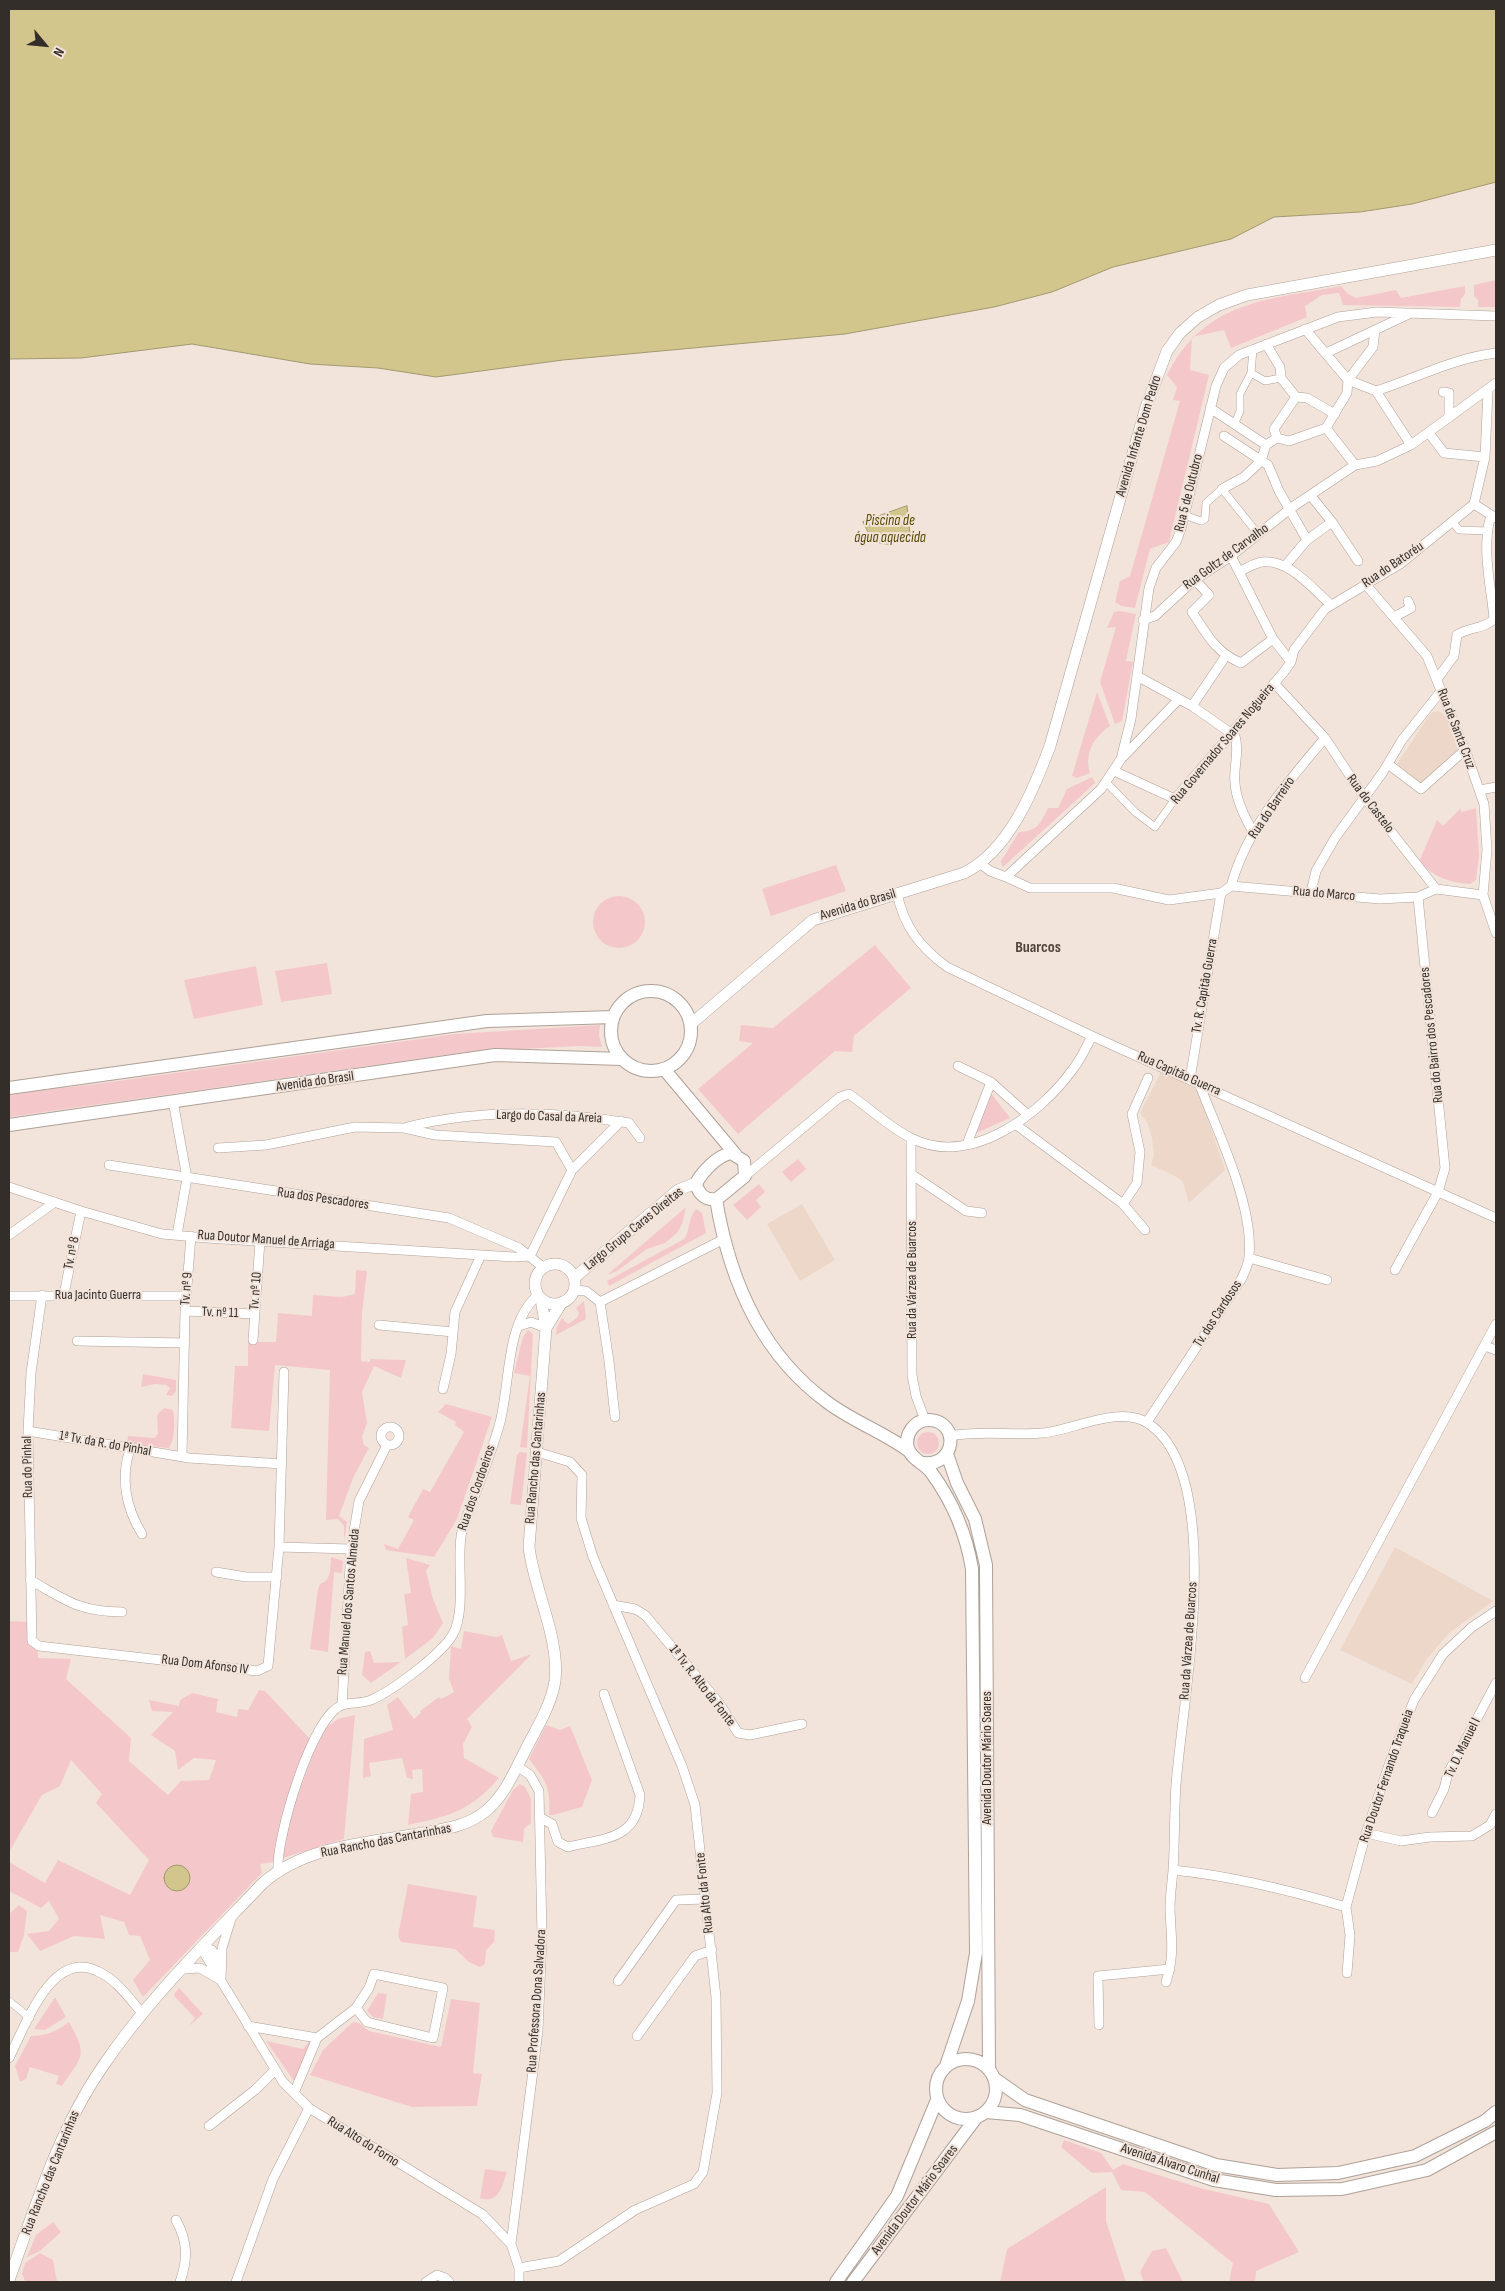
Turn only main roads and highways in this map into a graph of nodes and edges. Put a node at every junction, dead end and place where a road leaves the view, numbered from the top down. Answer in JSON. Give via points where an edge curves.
{"nodes":[{"id":1,"x":613,"y":1017,"type":"junction"},
{"id":2,"x":622,"y":1059,"type":"junction"},
{"id":3,"x":664,"y":1069,"type":"junction"},
{"id":4,"x":9,"y":1088,"type":"edge"},
{"id":5,"x":9,"y":1125,"type":"edge"},
{"id":6,"x":716,"y":1132,"type":"junction"},
{"id":7,"x":736,"y":1155,"type":"junction"},
{"id":8,"x":715,"y":1162,"type":"junction"},
{"id":9,"x":716,"y":1200,"type":"junction"},
{"id":10,"x":914,"y":1426,"type":"junction"},
{"id":11,"x":885,"y":1434,"type":"junction"},
{"id":12,"x":909,"y":1450,"type":"junction"},
{"id":13,"x":947,"y":1454,"type":"junction"},
{"id":14,"x":924,"y":1463,"type":"junction"},
{"id":15,"x":946,"y":2066,"type":"junction"},
{"id":16,"x":992,"y":2074,"type":"junction"},
{"id":17,"x":937,"y":2100,"type":"junction"},
{"id":18,"x":1496,"y":2112,"type":"edge"},
{"id":19,"x":981,"y":2115,"type":"junction"},
{"id":20,"x":1496,"y":2132,"type":"edge"},
{"id":21,"x":836,"y":2282,"type":"edge"},
{"id":22,"x":853,"y":2282,"type":"edge"}],
"edges":[{"from":1,"to":2,"type":"main road","via":[[611,1035]]},
{"from":1,"to":3,"type":"main road","via":[[625,1000],[638,993],[652,991],[678,1001],[690,1024],[687,1049],[678,1061]]},
{"from":1,"to":4,"type":"main road","via":[[487,1021]]},
{"from":2,"to":3,"type":"main road","via":[[642,1070]]},
{"from":2,"to":5,"type":"main road","name":"Avenida do Brasil","via":[[494,1055]]},
{"from":3,"to":6,"type":"main road"},
{"from":6,"to":7,"type":"main road"},
{"from":6,"to":8,"type":"main road"},
{"from":7,"to":8,"type":"main road","via":[[724,1155]]},
{"from":7,"to":9,"type":"main road","via":[[744,1161],[745,1176]]},
{"from":8,"to":9,"type":"main road","via":[[696,1183],[700,1194]]},
{"from":9,"to":11,"type":"main road","via":[[738,1283],[765,1338],[805,1385],[828,1403]]},
{"from":10,"to":11,"type":"main road"},
{"from":10,"to":12,"type":"main road","via":[[907,1437]]},
{"from":10,"to":13,"type":"main road","via":[[925,1420],[938,1422],[948,1430],[951,1442]]},
{"from":11,"to":12,"type":"main road"},
{"from":12,"to":14,"type":"main road","via":[[912,1456]]},
{"from":13,"to":14,"type":"main road","via":[[937,1462]]},
{"from":13,"to":16,"type":"main road","name":"Avenida Doutor Mário Soares","via":[[980,1534],[986,1566]]},
{"from":14,"to":15,"type":"main road","name":"Avenida Doutor Mário Soares","via":[[955,1509],[972,1569],[976,1953],[968,2001]]},
{"from":15,"to":16,"type":"main road","via":[[956,2060],[968,2059],[980,2062]]},
{"from":15,"to":17,"type":"main road","via":[[937,2082]]},
{"from":16,"to":18,"type":"main road","name":"Avenida Álvaro Cunhal","via":[[1024,2100],[1216,2165],[1277,2175],[1338,2173],[1415,2156],[1485,2121]]},
{"from":16,"to":19,"type":"main road","via":[[995,2097]]},
{"from":17,"to":19,"type":"main road","via":[[953,2117],[964,2120]]},
{"from":17,"to":21,"type":"main road","name":"Avenida Doutor Mário Soares","via":[[897,2196]]},
{"from":19,"to":20,"type":"main road","name":"Avenida Álvaro Cunhal","via":[[1020,2115],[1214,2180],[1276,2190],[1342,2189],[1427,2170]]},
{"from":19,"to":22,"type":"main road","name":"Avenida Doutor Mário Soares"}]}
